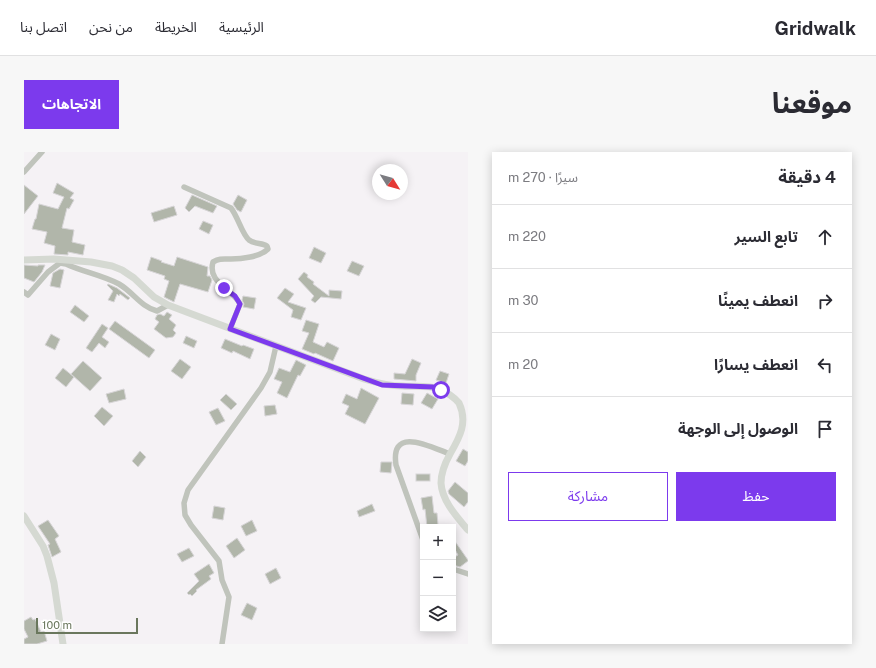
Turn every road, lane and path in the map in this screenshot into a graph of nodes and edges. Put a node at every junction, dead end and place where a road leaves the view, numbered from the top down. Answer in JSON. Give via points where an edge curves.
{"nodes":[{"id":1,"x":42,"y":152,"type":"edge"},
{"id":2,"x":24,"y":172,"type":"edge"},
{"id":3,"x":184,"y":187,"type":"dead end"},
{"id":4,"x":24,"y":260,"type":"edge"},
{"id":5,"x":24,"y":292,"type":"edge"},
{"id":6,"x":168,"y":305,"type":"junction"},
{"id":7,"x":230,"y":329,"type":"junction"},
{"id":8,"x":276,"y":346,"type":"junction"},
{"id":9,"x":450,"y":454,"type":"junction"},
{"id":10,"x":24,"y":516,"type":"edge"},
{"id":11,"x":468,"y":530,"type":"edge"},
{"id":12,"x":420,"y":532,"type":"edge"},
{"id":13,"x":456,"y":569,"type":"edge"},
{"id":14,"x":468,"y":574,"type":"edge"},
{"id":15,"x":63,"y":644,"type":"edge"},
{"id":16,"x":222,"y":644,"type":"edge"}],
"edges":[{"from":1,"to":2,"type":"street"},
{"from":3,"to":7,"type":"street","via":[[231,208],[249,239],[267,246],[266,251],[256,255],[218,259],[213,262],[212,274],[240,304]]},
{"from":4,"to":6,"type":"street","via":[[91,262],[112,266],[134,278],[154,297]]},
{"from":5,"to":6,"type":"street","via":[[28,295],[48,272],[60,263],[121,285],[152,310],[157,311]]},
{"from":6,"to":7,"type":"street"},
{"from":7,"to":8,"type":"street"},
{"from":8,"to":9,"type":"street","via":[[382,385],[433,387],[455,398],[464,408],[467,418],[466,428]]},
{"from":8,"to":16,"type":"street","via":[[270,372],[261,388],[188,490],[184,503],[185,515],[191,525],[219,561],[222,580],[229,597]]},
{"from":9,"to":11,"type":"street","via":[[442,471],[442,492]]},
{"from":9,"to":12,"type":"street","via":[[413,441],[400,444],[396,450],[396,464]]},
{"from":10,"to":15,"type":"street","via":[[47,556],[54,583]]},
{"from":13,"to":14,"type":"street"}]}
